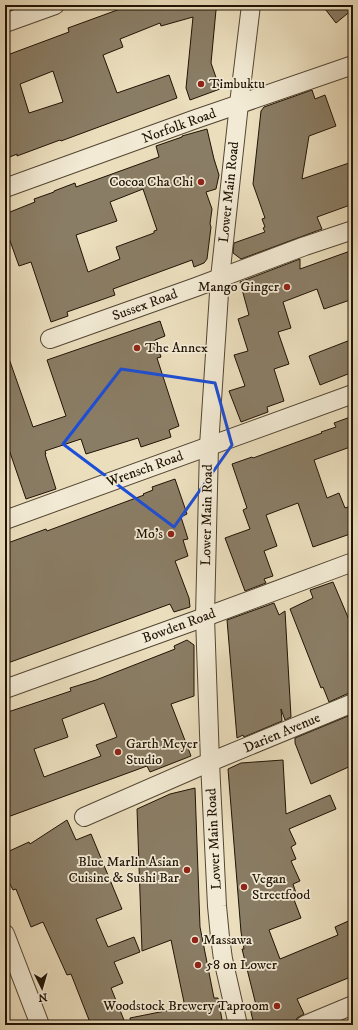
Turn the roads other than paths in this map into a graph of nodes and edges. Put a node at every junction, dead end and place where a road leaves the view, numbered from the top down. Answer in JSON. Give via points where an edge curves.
{"nodes":[{"id":1,"x":55,"y":5,"type":"edge"},
{"id":2,"x":251,"y":5,"type":"edge"},
{"id":3,"x":5,"y":23,"type":"edge"},
{"id":4,"x":351,"y":65,"type":"edge"},
{"id":5,"x":239,"y":104,"type":"junction"},
{"id":6,"x":5,"y":188,"type":"edge"},
{"id":7,"x":353,"y":230,"type":"edge"},
{"id":8,"x":220,"y":278,"type":"junction"},
{"id":9,"x":50,"y":339,"type":"dead end"},
{"id":10,"x":353,"y":394,"type":"edge"},
{"id":11,"x":209,"y":446,"type":"junction"},
{"id":12,"x":5,"y":520,"type":"edge"},
{"id":13,"x":351,"y":568,"type":"edge"},
{"id":14,"x":205,"y":617,"type":"junction"},
{"id":15,"x":5,"y":689,"type":"edge"},
{"id":16,"x":353,"y":703,"type":"edge"},
{"id":17,"x":210,"y":762,"type":"junction"},
{"id":18,"x":84,"y":817,"type":"dead end"},
{"id":19,"x":5,"y":934,"type":"edge"},
{"id":20,"x":353,"y":1005,"type":"edge"},
{"id":21,"x":40,"y":1025,"type":"edge"},
{"id":22,"x":238,"y":1025,"type":"edge"},
{"id":23,"x":305,"y":1025,"type":"edge"}],
"edges":[{"from":1,"to":3,"type":"street"},
{"from":2,"to":5,"type":"street","name":"Lower Main Road"},
{"from":4,"to":5,"type":"street","name":"Norfolk Road"},
{"from":5,"to":6,"type":"street","name":"Norfolk Road"},
{"from":5,"to":8,"type":"street","name":"Lower Main Road"},
{"from":7,"to":8,"type":"street","name":"Sussex Road"},
{"from":8,"to":9,"type":"street","name":"Sussex Road"},
{"from":8,"to":11,"type":"street","name":"Lower Main Road"},
{"from":10,"to":11,"type":"street","name":"Wrensch Road"},
{"from":11,"to":12,"type":"street","name":"Wrensch Road"},
{"from":11,"to":14,"type":"street","name":"Lower Main Road"},
{"from":13,"to":14,"type":"street","name":"Bowden Road"},
{"from":14,"to":15,"type":"street","name":"Bowden Road"},
{"from":14,"to":17,"type":"street","name":"Lower Main Road"},
{"from":16,"to":17,"type":"street","name":"Darien Avenue"},
{"from":17,"to":18,"type":"street","name":"Darien Avenue"},
{"from":17,"to":22,"type":"street","name":"Lower Main Road","via":[[220,936]]},
{"from":19,"to":21,"type":"street"},
{"from":20,"to":23,"type":"street"}]}
